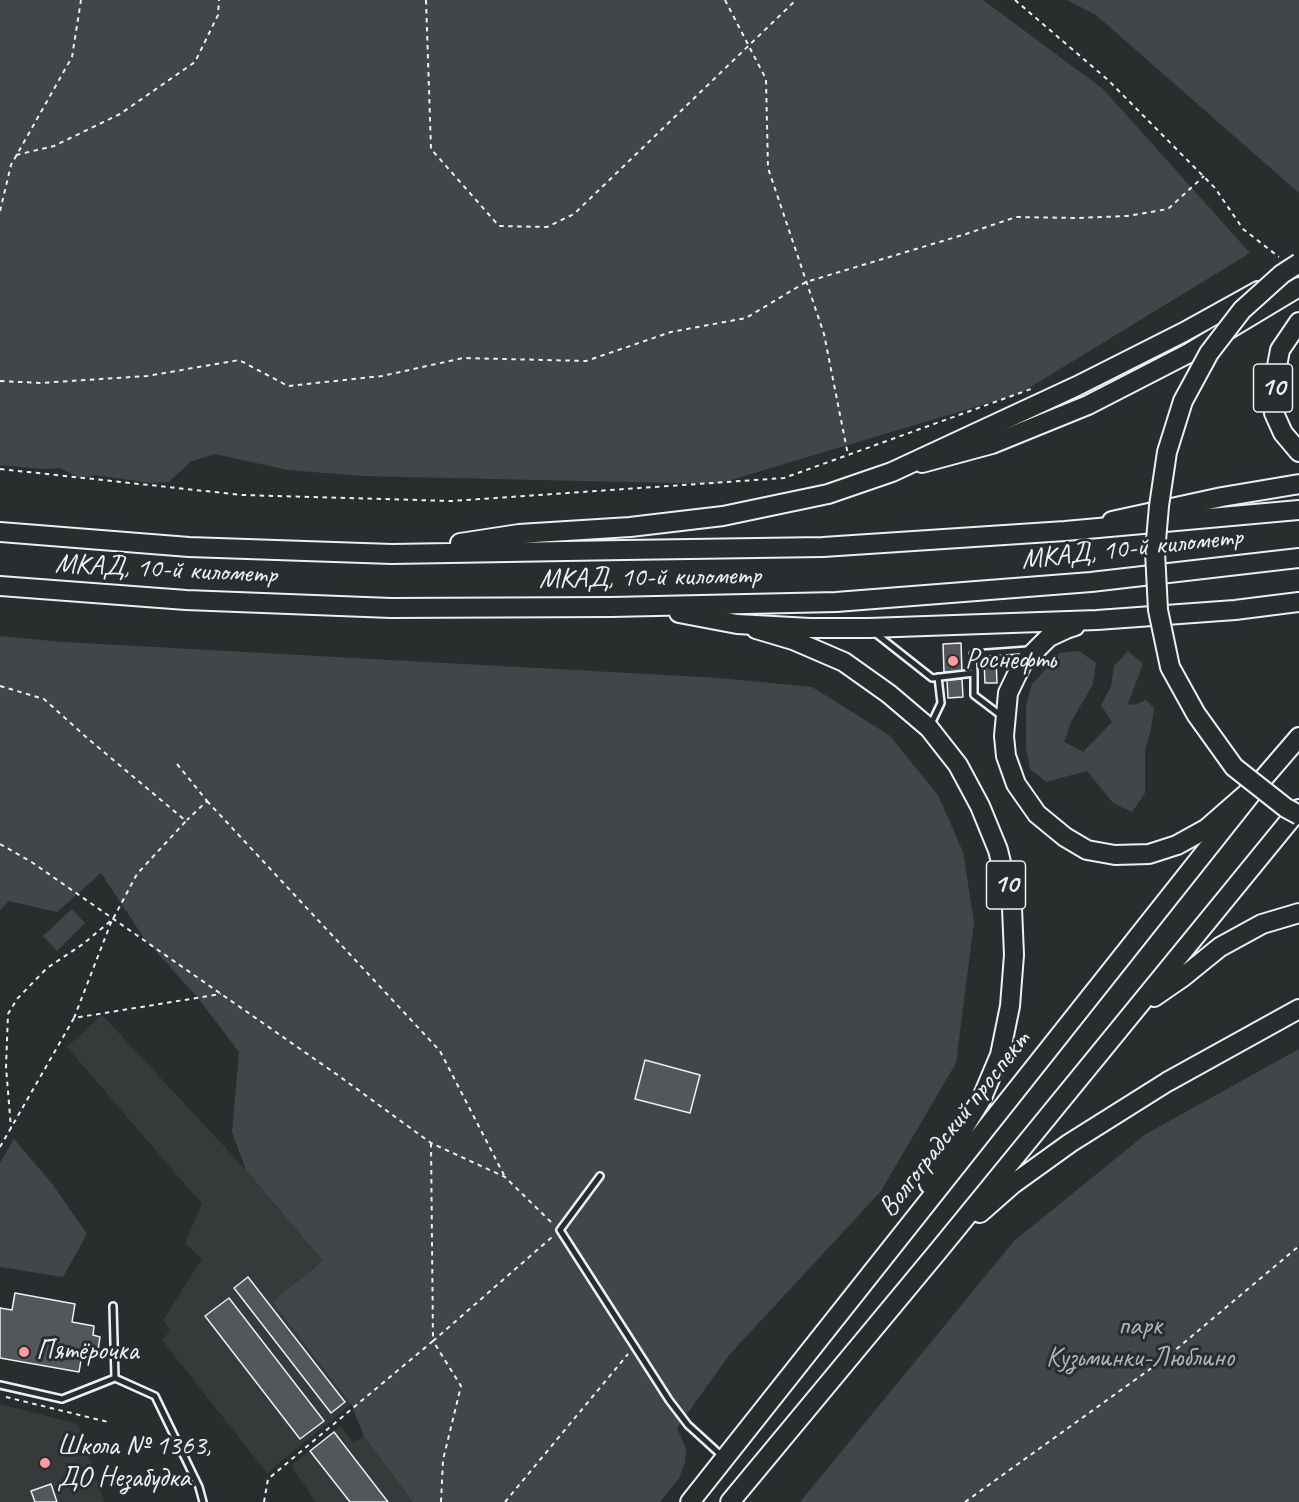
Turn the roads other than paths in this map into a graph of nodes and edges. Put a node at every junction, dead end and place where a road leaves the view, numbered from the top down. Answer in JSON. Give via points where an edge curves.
{"nodes":[{"id":1,"x":1294,"y":264,"type":"edge"},
{"id":2,"x":1299,"y":287,"type":"edge"},
{"id":3,"x":1299,"y":322,"type":"edge"},
{"id":4,"x":1299,"y":452,"type":"edge"},
{"id":5,"x":892,"y":472,"type":"junction"},
{"id":6,"x":1299,"y":484,"type":"edge"},
{"id":7,"x":1299,"y":510,"type":"edge"},
{"id":8,"x":1065,"y":531,"type":"junction"},
{"id":9,"x":0,"y":532,"type":"edge"},
{"id":10,"x":392,"y":554,"type":"junction"},
{"id":11,"x":1299,"y":558,"type":"edge"},
{"id":12,"x":0,"y":586,"type":"edge"},
{"id":13,"x":1299,"y":602,"type":"edge"},
{"id":14,"x":611,"y":607,"type":"junction"},
{"id":15,"x":1096,"y":620,"type":"junction"},
{"id":16,"x":737,"y":624,"type":"junction"},
{"id":17,"x":869,"y":628,"type":"junction"},
{"id":18,"x":1036,"y":649,"type":"junction"},
{"id":19,"x":974,"y":673,"type":"junction"},
{"id":20,"x":938,"y":677,"type":"junction"},
{"id":21,"x":1005,"y":719,"type":"junction"},
{"id":22,"x":929,"y":728,"type":"junction"},
{"id":23,"x":1299,"y":737,"type":"edge"},
{"id":24,"x":1262,"y":780,"type":"junction"},
{"id":25,"x":1299,"y":809,"type":"edge"},
{"id":26,"x":1299,"y":815,"type":"edge"},
{"id":27,"x":1299,"y":913,"type":"edge"},
{"id":28,"x":1137,"y":1008,"type":"junction"},
{"id":29,"x":1299,"y":1009,"type":"edge"},
{"id":30,"x":600,"y":1176,"type":"dead end"},
{"id":31,"x":939,"y":1250,"type":"junction"},
{"id":32,"x":888,"y":1252,"type":"junction"},
{"id":33,"x":113,"y":1306,"type":"dead end"},
{"id":34,"x":115,"y":1378,"type":"junction"},
{"id":35,"x":0,"y":1385,"type":"edge"},
{"id":36,"x":725,"y":1459,"type":"junction"},
{"id":37,"x":203,"y":1502,"type":"edge"},
{"id":38,"x":690,"y":1502,"type":"edge"},
{"id":39,"x":730,"y":1502,"type":"edge"}],
"edges":[{"from":1,"to":5,"type":"main road","via":[[1184,332]]},
{"from":1,"to":26,"type":"main road","bridge":true,"via":[[1242,310],[1209,353],[1183,401],[1167,452],[1155,552],[1158,610],[1170,667],[1196,714],[1234,767]]},
{"from":2,"to":5,"type":"main road","via":[[1189,352],[1088,405],[992,444]]},
{"from":3,"to":4,"type":"main road","number":"10","via":[[1280,350],[1272,393],[1274,413],[1283,433]]},
{"from":5,"to":10,"type":"main road","via":[[828,494],[723,516],[519,534]]},
{"from":6,"to":8,"type":"main road"},
{"from":7,"to":8,"type":"main road","name":"МКАД, 10-й километр"},
{"from":8,"to":10,"type":"main road","name":"МКАД, 10-й километр","via":[[823,547]]},
{"from":9,"to":10,"type":"main road","name":"МКАД, 10-й километр","via":[[189,547]]},
{"from":11,"to":14,"type":"main road","name":"МКАД, 10-й километр","via":[[1091,582],[847,601]]},
{"from":12,"to":14,"type":"main road","name":"МКАД, 10-й километр","via":[[186,600],[391,608]]},
{"from":13,"to":15,"type":"main road"},
{"from":14,"to":16,"type":"main road","number":"10"},
{"from":15,"to":17,"type":"main road"},
{"from":15,"to":18,"type":"main road","via":[[1049,637]]},
{"from":16,"to":17,"type":"main road"},
{"from":16,"to":22,"type":"main road","number":"10","via":[[793,640],[844,662]]},
{"from":17,"to":20,"type":"lane","via":[[932,678]]},
{"from":18,"to":19,"type":"lane","via":[[973,654]]},
{"from":18,"to":21,"type":"main road","via":[[1022,664],[1008,693]]},
{"from":19,"to":20,"type":"lane"},
{"from":19,"to":21,"type":"lane","via":[[974,695]]},
{"from":20,"to":22,"type":"lane","via":[[941,703]]},
{"from":21,"to":24,"type":"main road","via":[[1006,756],[1017,784],[1037,814],[1087,850],[1115,855],[1149,854],[1177,846],[1206,829]]},
{"from":22,"to":32,"type":"main road","number":"10","via":[[958,765],[998,849],[1012,908],[1014,965],[1000,1055],[981,1100]]},
{"from":23,"to":24,"type":"main road"},
{"from":24,"to":32,"type":"main road","name":"Волгоградский проспект"},
{"from":25,"to":28,"type":"main road"},
{"from":27,"to":28,"type":"main road","via":[[1262,924],[1220,947]]},
{"from":28,"to":31,"type":"main road"},
{"from":29,"to":31,"type":"main road","via":[[1167,1082],[1070,1143],[1013,1184]]},
{"from":30,"to":36,"type":"lane","via":[[560,1230],[669,1400],[688,1425]]},
{"from":31,"to":39,"type":"main road"},
{"from":32,"to":36,"type":"main road","name":"Волгоградский проспект"},
{"from":33,"to":34,"type":"lane"},
{"from":34,"to":35,"type":"lane","via":[[62,1399]]},
{"from":34,"to":37,"type":"lane","via":[[155,1396]]},
{"from":36,"to":38,"type":"main road","name":"Волгоградский проспект"}]}
